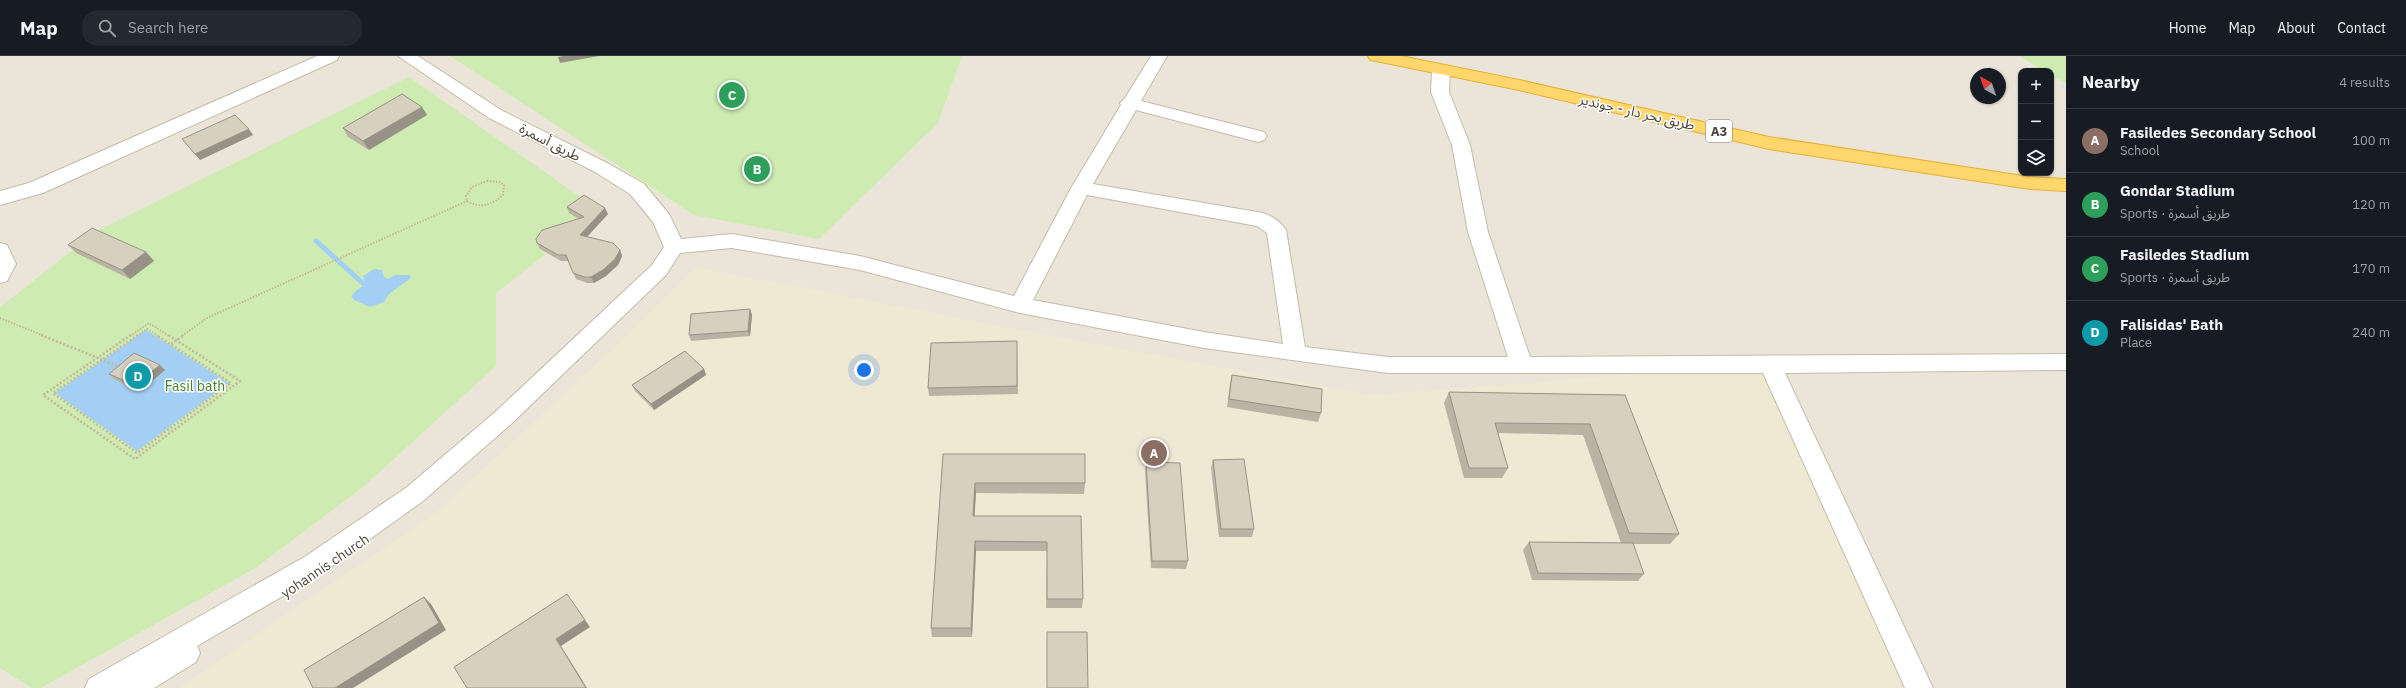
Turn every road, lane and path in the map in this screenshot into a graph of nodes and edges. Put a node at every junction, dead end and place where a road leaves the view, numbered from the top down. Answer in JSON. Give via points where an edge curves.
{"nodes":[{"id":1,"x":331,"y":56,"type":"edge"},
{"id":2,"x":406,"y":56,"type":"edge"},
{"id":3,"x":1159,"y":56,"type":"edge"},
{"id":4,"x":1376,"y":56,"type":"edge"},
{"id":5,"x":1441,"y":70,"type":"junction"},
{"id":6,"x":1129,"y":103,"type":"junction"},
{"id":7,"x":1258,"y":136,"type":"dead end"},
{"id":8,"x":2066,"y":185,"type":"edge"},
{"id":9,"x":1081,"y":188,"type":"junction"},
{"id":10,"x":0,"y":198,"type":"edge"},
{"id":11,"x":467,"y":201,"type":"junction"},
{"id":12,"x":674,"y":247,"type":"junction"},
{"id":13,"x":0,"y":250,"type":"edge"},
{"id":14,"x":0,"y":276,"type":"edge"},
{"id":15,"x":1020,"y":305,"type":"junction"},
{"id":16,"x":0,"y":318,"type":"edge"},
{"id":17,"x":176,"y":341,"type":"junction"},
{"id":18,"x":171,"y":344,"type":"junction"},
{"id":19,"x":1295,"y":354,"type":"junction"},
{"id":20,"x":97,"y":358,"type":"junction"},
{"id":21,"x":102,"y":360,"type":"junction"},
{"id":22,"x":2066,"y":362,"type":"edge"},
{"id":23,"x":1770,"y":363,"type":"junction"},
{"id":24,"x":1522,"y":366,"type":"junction"},
{"id":25,"x":125,"y":369,"type":"edge"},
{"id":26,"x":232,"y":376,"type":"junction"},
{"id":27,"x":227,"y":380,"type":"junction"},
{"id":28,"x":502,"y":419,"type":"junction"},
{"id":29,"x":99,"y":688,"type":"edge"},
{"id":30,"x":130,"y":688,"type":"edge"},
{"id":31,"x":1919,"y":688,"type":"edge"}],
"edges":[{"from":1,"to":10,"type":"street","via":[[36,188]]},
{"from":2,"to":12,"type":"street","name":"طريق أسمرة","via":[[495,114],[602,168],[637,189],[662,219]]},
{"from":3,"to":6,"type":"street"},
{"from":4,"to":5,"type":"highway","name":"طريق بحر دار - جوندير","number":"A3"},
{"from":5,"to":8,"type":"highway","name":"طريق بحر دار - جوندير","number":"A3","via":[[1519,85],[1769,143],[2030,183]]},
{"from":5,"to":24,"type":"street","via":[[1440,92],[1461,145],[1478,232]]},
{"from":6,"to":7,"type":"street"},
{"from":6,"to":9,"type":"street"},
{"from":9,"to":15,"type":"street"},
{"from":9,"to":19,"type":"street","via":[[1263,220],[1271,224],[1276,230]]},
{"from":11,"to":11,"type":"path","via":[[468,191],[479,183],[494,181],[504,186],[503,195],[492,203],[477,206]]},
{"from":11,"to":17,"type":"path","via":[[207,318]]},
{"from":12,"to":15,"type":"street","via":[[732,241],[860,263]]},
{"from":12,"to":28,"type":"street","via":[[659,270]]},
{"from":13,"to":14,"type":"street","via":[[6,264]]},
{"from":15,"to":19,"type":"street","via":[[1204,340]]},
{"from":16,"to":20,"type":"path"},
{"from":17,"to":18,"type":"path"},
{"from":17,"to":20,"type":"path","via":[[149,323]]},
{"from":17,"to":26,"type":"path"},
{"from":18,"to":21,"type":"path","via":[[146,329]]},
{"from":18,"to":27,"type":"path"},
{"from":19,"to":24,"type":"street","via":[[1388,364]]},
{"from":20,"to":21,"type":"path"},
{"from":20,"to":26,"type":"path","via":[[44,395],[135,460],[240,381]]},
{"from":21,"to":25,"type":"path"},
{"from":21,"to":27,"type":"path","via":[[53,393],[137,453],[231,383]]},
{"from":22,"to":23,"type":"street"},
{"from":23,"to":24,"type":"street"},
{"from":23,"to":31,"type":"street"},
{"from":26,"to":27,"type":"path"},
{"from":28,"to":29,"type":"street","via":[[415,494],[315,564]]},
{"from":28,"to":30,"type":"street","name":"yohannis church","via":[[454,469],[379,530],[324,568]]}]}
